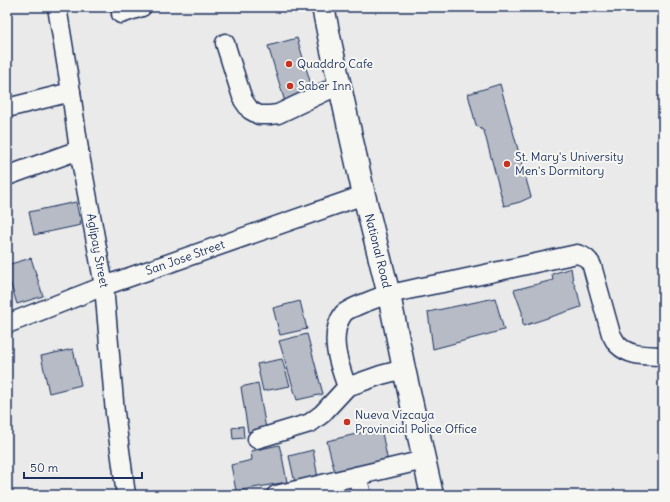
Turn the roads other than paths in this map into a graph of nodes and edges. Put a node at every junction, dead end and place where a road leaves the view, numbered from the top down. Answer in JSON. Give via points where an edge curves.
{"nodes":[{"id":1,"x":57,"y":7,"type":"edge"},
{"id":2,"x":142,"y":7,"type":"edge"},
{"id":3,"x":323,"y":7,"type":"edge"},
{"id":4,"x":121,"y":14,"type":"dead end"},
{"id":5,"x":225,"y":42,"type":"dead end"},
{"id":6,"x":340,"y":85,"type":"junction"},
{"id":7,"x":71,"y":92,"type":"junction"},
{"id":8,"x":7,"y":108,"type":"edge"},
{"id":9,"x":80,"y":150,"type":"junction"},
{"id":10,"x":7,"y":176,"type":"edge"},
{"id":11,"x":364,"y":195,"type":"junction"},
{"id":12,"x":104,"y":286,"type":"junction"},
{"id":13,"x":389,"y":295,"type":"junction"},
{"id":14,"x":7,"y":324,"type":"edge"},
{"id":15,"x":663,"y":356,"type":"edge"},
{"id":16,"x":404,"y":369,"type":"junction"},
{"id":17,"x":347,"y":387,"type":"junction"},
{"id":18,"x":257,"y":439,"type":"dead end"},
{"id":19,"x":424,"y":460,"type":"junction"},
{"id":20,"x":357,"y":476,"type":"junction"},
{"id":21,"x":126,"y":495,"type":"edge"},
{"id":22,"x":276,"y":495,"type":"edge"},
{"id":23,"x":362,"y":495,"type":"edge"},
{"id":24,"x":432,"y":495,"type":"edge"}],
"edges":[{"from":1,"to":7,"type":"street","name":"Aglipay Street"},
{"from":2,"to":4,"type":"street"},
{"from":3,"to":6,"type":"main road","name":"National Road"},
{"from":5,"to":6,"type":"street","via":[[243,100],[250,110],[259,115],[278,114]]},
{"from":6,"to":11,"type":"main road","name":"National Road"},
{"from":7,"to":8,"type":"street"},
{"from":7,"to":9,"type":"street","name":"Aglipay Street"},
{"from":9,"to":10,"type":"street"},
{"from":9,"to":12,"type":"street","name":"Aglipay Street"},
{"from":11,"to":12,"type":"street","name":"San Jose Street"},
{"from":11,"to":13,"type":"main road","name":"National Road"},
{"from":12,"to":14,"type":"street","name":"San Jose Street"},
{"from":12,"to":21,"type":"street","name":"Aglipay Street","via":[[115,413]]},
{"from":13,"to":15,"type":"street","via":[[583,255],[589,259],[592,266],[611,334],[617,344],[635,355]]},
{"from":13,"to":16,"type":"main road","name":"National Road"},
{"from":13,"to":17,"type":"street","via":[[345,312],[339,322],[336,331],[336,352]]},
{"from":16,"to":17,"type":"street"},
{"from":16,"to":19,"type":"main road","name":"National Road"},
{"from":17,"to":18,"type":"street","via":[[310,423]]},
{"from":19,"to":20,"type":"street"},
{"from":19,"to":24,"type":"main road","name":"National Road"},
{"from":20,"to":22,"type":"street"},
{"from":20,"to":23,"type":"street"}]}
